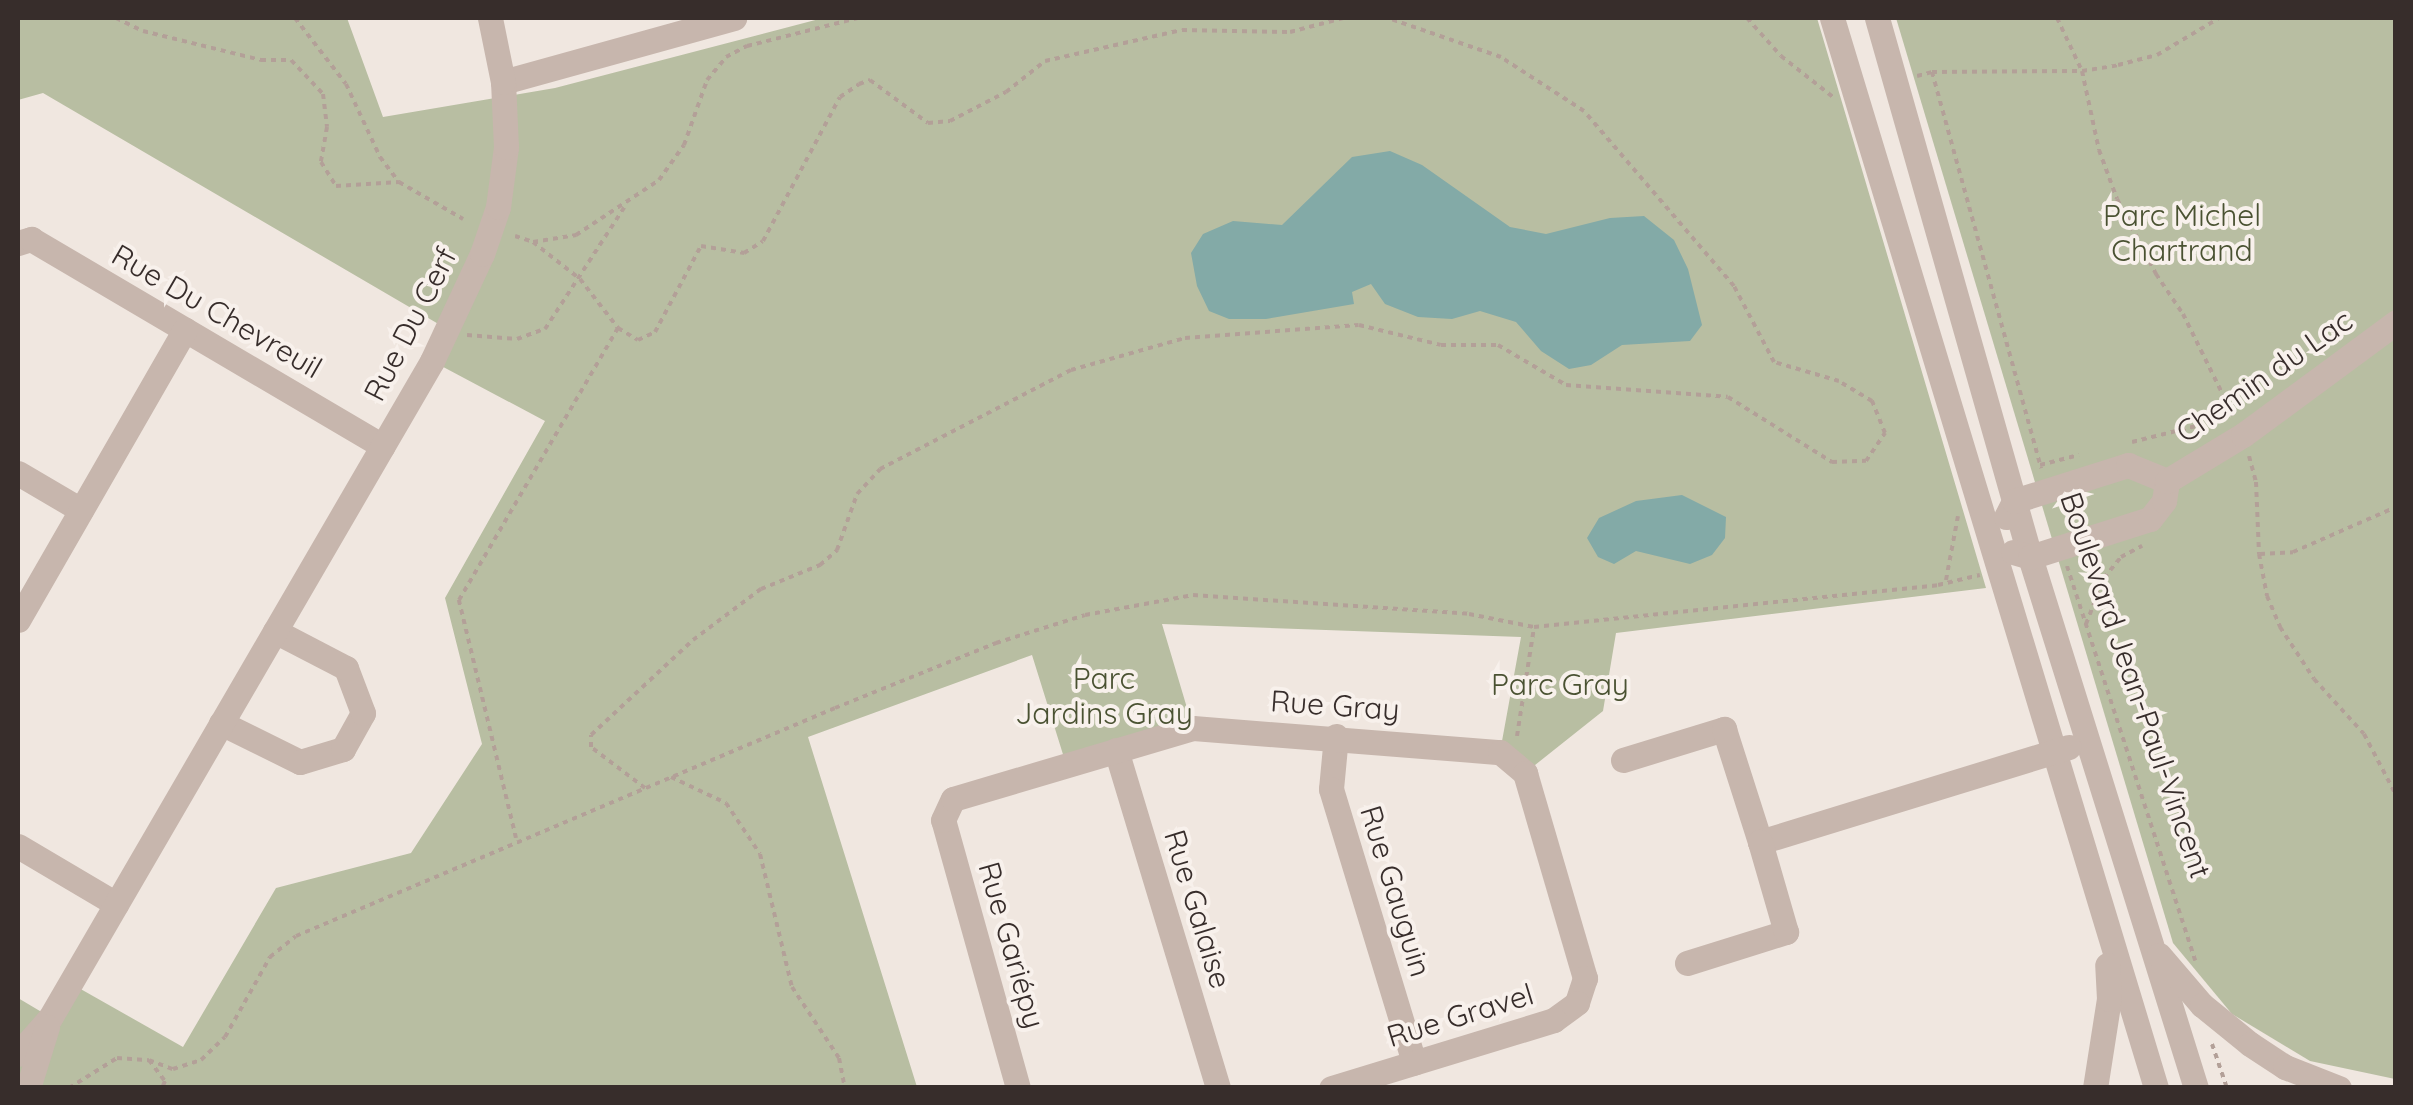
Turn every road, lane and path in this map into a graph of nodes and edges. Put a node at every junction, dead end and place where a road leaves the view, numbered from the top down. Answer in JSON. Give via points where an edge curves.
{"nodes":[{"id":1,"x":116,"y":18,"type":"edge"},
{"id":2,"x":295,"y":18,"type":"edge"},
{"id":3,"x":490,"y":18,"type":"edge"},
{"id":4,"x":734,"y":18,"type":"edge"},
{"id":5,"x":858,"y":18,"type":"edge"},
{"id":6,"x":1343,"y":18,"type":"edge"},
{"id":7,"x":1388,"y":18,"type":"edge"},
{"id":8,"x":1747,"y":18,"type":"edge"},
{"id":9,"x":1832,"y":18,"type":"edge"},
{"id":10,"x":1877,"y":18,"type":"edge"},
{"id":11,"x":2057,"y":18,"type":"edge"},
{"id":12,"x":2220,"y":18,"type":"edge"},
{"id":13,"x":2082,"y":72,"type":"junction"},
{"id":14,"x":503,"y":82,"type":"junction"},
{"id":15,"x":1836,"y":100,"type":"dead end"},
{"id":16,"x":399,"y":182,"type":"junction"},
{"id":17,"x":625,"y":206,"type":"junction"},
{"id":18,"x":462,"y":219,"type":"dead end"},
{"id":19,"x":516,"y":236,"type":"dead end"},
{"id":20,"x":18,"y":242,"type":"edge"},
{"id":21,"x":533,"y":242,"type":"junction"},
{"id":22,"x":580,"y":279,"type":"junction"},
{"id":23,"x":2396,"y":322,"type":"edge"},
{"id":24,"x":618,"y":328,"type":"junction"},
{"id":25,"x":448,"y":329,"type":"junction"},
{"id":26,"x":185,"y":330,"type":"junction"},
{"id":27,"x":2238,"y":426,"type":"junction"},
{"id":28,"x":2130,"y":443,"type":"dead end"},
{"id":29,"x":382,"y":446,"type":"junction"},
{"id":30,"x":2094,"y":452,"type":"dead end"},
{"id":31,"x":2040,"y":465,"type":"junction"},
{"id":32,"x":18,"y":473,"type":"edge"},
{"id":33,"x":2168,"y":481,"type":"junction"},
{"id":34,"x":2024,"y":498,"type":"junction"},
{"id":35,"x":1960,"y":504,"type":"dead end"},
{"id":36,"x":2396,"y":507,"type":"edge"},
{"id":37,"x":81,"y":510,"type":"junction"},
{"id":38,"x":1992,"y":546,"type":"junction"},
{"id":39,"x":2041,"y":553,"type":"junction"},
{"id":40,"x":2260,"y":554,"type":"junction"},
{"id":41,"x":1985,"y":574,"type":"dead end"},
{"id":42,"x":1946,"y":580,"type":"junction"},
{"id":43,"x":20,"y":608,"type":"edge"},
{"id":44,"x":1534,"y":627,"type":"junction"},
{"id":45,"x":275,"y":631,"type":"junction"},
{"id":46,"x":221,"y":723,"type":"junction"},
{"id":47,"x":1336,"y":736,"type":"junction"},
{"id":48,"x":2088,"y":741,"type":"junction"},
{"id":49,"x":1116,"y":750,"type":"junction"},
{"id":50,"x":2054,"y":752,"type":"junction"},
{"id":51,"x":1512,"y":760,"type":"junction"},
{"id":52,"x":1623,"y":760,"type":"dead end"},
{"id":53,"x":670,"y":777,"type":"junction"},
{"id":54,"x":644,"y":788,"type":"junction"},
{"id":55,"x":2396,"y":795,"type":"edge"},
{"id":56,"x":943,"y":820,"type":"joint"},
{"id":57,"x":516,"y":840,"type":"junction"},
{"id":58,"x":1760,"y":842,"type":"junction"},
{"id":59,"x":18,"y":846,"type":"edge"},
{"id":60,"x":116,"y":904,"type":"junction"},
{"id":61,"x":2104,"y":920,"type":"junction"},
{"id":62,"x":2153,"y":948,"type":"junction"},
{"id":63,"x":1688,"y":963,"type":"dead end"},
{"id":64,"x":2202,"y":1005,"type":"junction"},
{"id":65,"x":50,"y":1018,"type":"junction"},
{"id":66,"x":18,"y":1054,"type":"edge"},
{"id":67,"x":149,"y":1060,"type":"junction"},
{"id":68,"x":1414,"y":1062,"type":"junction"},
{"id":69,"x":28,"y":1088,"type":"edge"},
{"id":70,"x":69,"y":1088,"type":"edge"},
{"id":71,"x":162,"y":1088,"type":"edge"},
{"id":72,"x":845,"y":1088,"type":"edge"},
{"id":73,"x":1018,"y":1088,"type":"edge"},
{"id":74,"x":1218,"y":1088,"type":"edge"},
{"id":75,"x":1331,"y":1088,"type":"edge"},
{"id":76,"x":2095,"y":1088,"type":"edge"},
{"id":77,"x":2156,"y":1088,"type":"edge"},
{"id":78,"x":2196,"y":1088,"type":"edge"},
{"id":79,"x":2227,"y":1088,"type":"edge"},
{"id":80,"x":2340,"y":1088,"type":"edge"}],
"edges":[{"from":1,"to":16,"type":"path","via":[[143,32],[261,60],[291,60],[323,94],[322,162],[336,186]]},
{"from":2,"to":16,"type":"path","via":[[346,84]]},
{"from":3,"to":14,"type":"street","name":"Rue Du Cerf"},
{"from":4,"to":14,"type":"street"},
{"from":5,"to":17,"type":"path","via":[[726,57],[707,80],[684,146],[659,180]]},
{"from":6,"to":24,"type":"path","via":[[1290,32],[1182,30],[1045,61],[1006,92],[950,121],[928,122],[870,80],[859,84],[840,97],[763,241],[744,253],[701,246],[655,332],[638,340]]},
{"from":7,"to":54,"type":"path","via":[[1501,57],[1584,110],[1734,286],[1774,362],[1839,381],[1872,401],[1885,433],[1866,461],[1832,462],[1728,397],[1566,385],[1498,345],[1441,346],[1359,326],[1185,338],[1071,370],[880,469],[857,494],[829,558],[761,589],[692,640],[592,735],[591,747]]},
{"from":8,"to":15,"type":"path"},
{"from":9,"to":38,"type":"street"},
{"from":10,"to":34,"type":"street","name":"Boulevard Jean-Paul-Vincent"},
{"from":11,"to":13,"type":"path"},
{"from":12,"to":13,"type":"path","via":[[2158,55]]},
{"from":13,"to":27,"type":"path","via":[[2116,198]]},
{"from":13,"to":31,"type":"path","name":"Boulevard Jean-Paul-Vincent","via":[[1932,72]]},
{"from":14,"to":25,"type":"street","name":"Rue Du Cerf","via":[[506,147],[498,206]]},
{"from":16,"to":18,"type":"path"},
{"from":17,"to":21,"type":"path","via":[[576,236]]},
{"from":17,"to":22,"type":"path"},
{"from":19,"to":21,"type":"path"},
{"from":20,"to":26,"type":"street","name":"Rue Du Chevreuil","via":[[31,239]]},
{"from":21,"to":22,"type":"path"},
{"from":22,"to":24,"type":"path"},
{"from":22,"to":25,"type":"path","via":[[545,329],[517,339]]},
{"from":23,"to":27,"type":"street","name":"Chemin du Lac"},
{"from":24,"to":57,"type":"path","via":[[458,600]]},
{"from":25,"to":29,"type":"street","name":"Rue Du Cerf"},
{"from":26,"to":29,"type":"street","name":"Rue Du Chevreuil"},
{"from":26,"to":37,"type":"street"},
{"from":27,"to":28,"type":"path"},
{"from":27,"to":33,"type":"street","name":"Chemin du Lac"},
{"from":27,"to":40,"type":"path","via":[[2256,482]]},
{"from":29,"to":45,"type":"street","name":"Rue Du Cerf"},
{"from":30,"to":31,"type":"path"},
{"from":31,"to":34,"type":"path","name":"Boulevard Jean-Paul-Vincent","via":[[2042,475]]},
{"from":32,"to":37,"type":"street"},
{"from":33,"to":34,"type":"street","name":"Chemin du Lac","via":[[2128,465]]},
{"from":33,"to":39,"type":"street","name":"Chemin du Lac","via":[[2150,519]]},
{"from":34,"to":38,"type":"street"},
{"from":34,"to":39,"type":"street","name":"Boulevard Jean-Paul-Vincent"},
{"from":35,"to":42,"type":"path"},
{"from":36,"to":40,"type":"path","via":[[2292,552]]},
{"from":37,"to":43,"type":"street"},
{"from":38,"to":39,"type":"street"},
{"from":38,"to":50,"type":"street"},
{"from":39,"to":48,"type":"street","name":"Boulevard Jean-Paul-Vincent"},
{"from":39,"to":64,"type":"path","name":"Boulevard Jean-Paul-Vincent","via":[[2066,562],[2199,972]]},
{"from":40,"to":55,"type":"path","via":[[2280,627],[2314,679],[2364,734]]},
{"from":41,"to":42,"type":"path"},
{"from":42,"to":44,"type":"path","via":[[1938,586]]},
{"from":44,"to":51,"type":"path"},
{"from":44,"to":53,"type":"path","via":[[1469,614],[1194,595],[1086,615],[996,643]]},
{"from":45,"to":46,"type":"street","name":"Rue Du Cerf"},
{"from":45,"to":46,"type":"street","via":[[346,668],[363,713],[344,749],[300,762]]},
{"from":46,"to":60,"type":"street","name":"Rue Du Cerf"},
{"from":47,"to":49,"type":"street","name":"Rue Gray","via":[[1192,728]]},
{"from":47,"to":51,"type":"street","name":"Rue Gray","via":[[1500,752]]},
{"from":47,"to":68,"type":"street","name":"Rue Gauguin","via":[[1331,789]]},
{"from":48,"to":50,"type":"street"},
{"from":48,"to":62,"type":"street","name":"Boulevard Jean-Paul-Vincent"},
{"from":49,"to":56,"type":"street","name":"Rue Gray","via":[[954,799]]},
{"from":49,"to":74,"type":"street","name":"Rue Galaise"},
{"from":50,"to":58,"type":"street"},
{"from":50,"to":61,"type":"street"},
{"from":51,"to":68,"type":"street","name":"Rue Gravel","via":[[1525,773],[1585,978],[1577,1003],[1554,1020]]},
{"from":52,"to":58,"type":"street","via":[[1724,729]]},
{"from":53,"to":54,"type":"path"},
{"from":53,"to":72,"type":"path","via":[[726,803],[760,854],[792,987],[839,1058]]},
{"from":54,"to":57,"type":"path"},
{"from":56,"to":73,"type":"street","name":"Rue Gariépy"},
{"from":57,"to":67,"type":"path","via":[[296,936],[270,957],[225,1037],[201,1060],[173,1069]]},
{"from":58,"to":63,"type":"street","via":[[1786,932]]},
{"from":59,"to":60,"type":"street"},
{"from":60,"to":65,"type":"street","name":"Rue Du Cerf"},
{"from":61,"to":76,"type":"street","via":[[2110,999]]},
{"from":61,"to":77,"type":"street"},
{"from":62,"to":64,"type":"street"},
{"from":62,"to":78,"type":"street","name":"Boulevard Jean-Paul-Vincent"},
{"from":64,"to":79,"type":"path","name":"Boulevard Jean-Paul-Vincent"},
{"from":64,"to":80,"type":"street","via":[[2286,1067]]},
{"from":65,"to":66,"type":"street","name":"Rue Du Cerf"},
{"from":65,"to":69,"type":"street","name":"Rue Du Cerf"},
{"from":67,"to":70,"type":"path","via":[[118,1058]]},
{"from":67,"to":71,"type":"path","via":[[166,1081]]},
{"from":68,"to":75,"type":"street","name":"Rue Gravel"}]}
